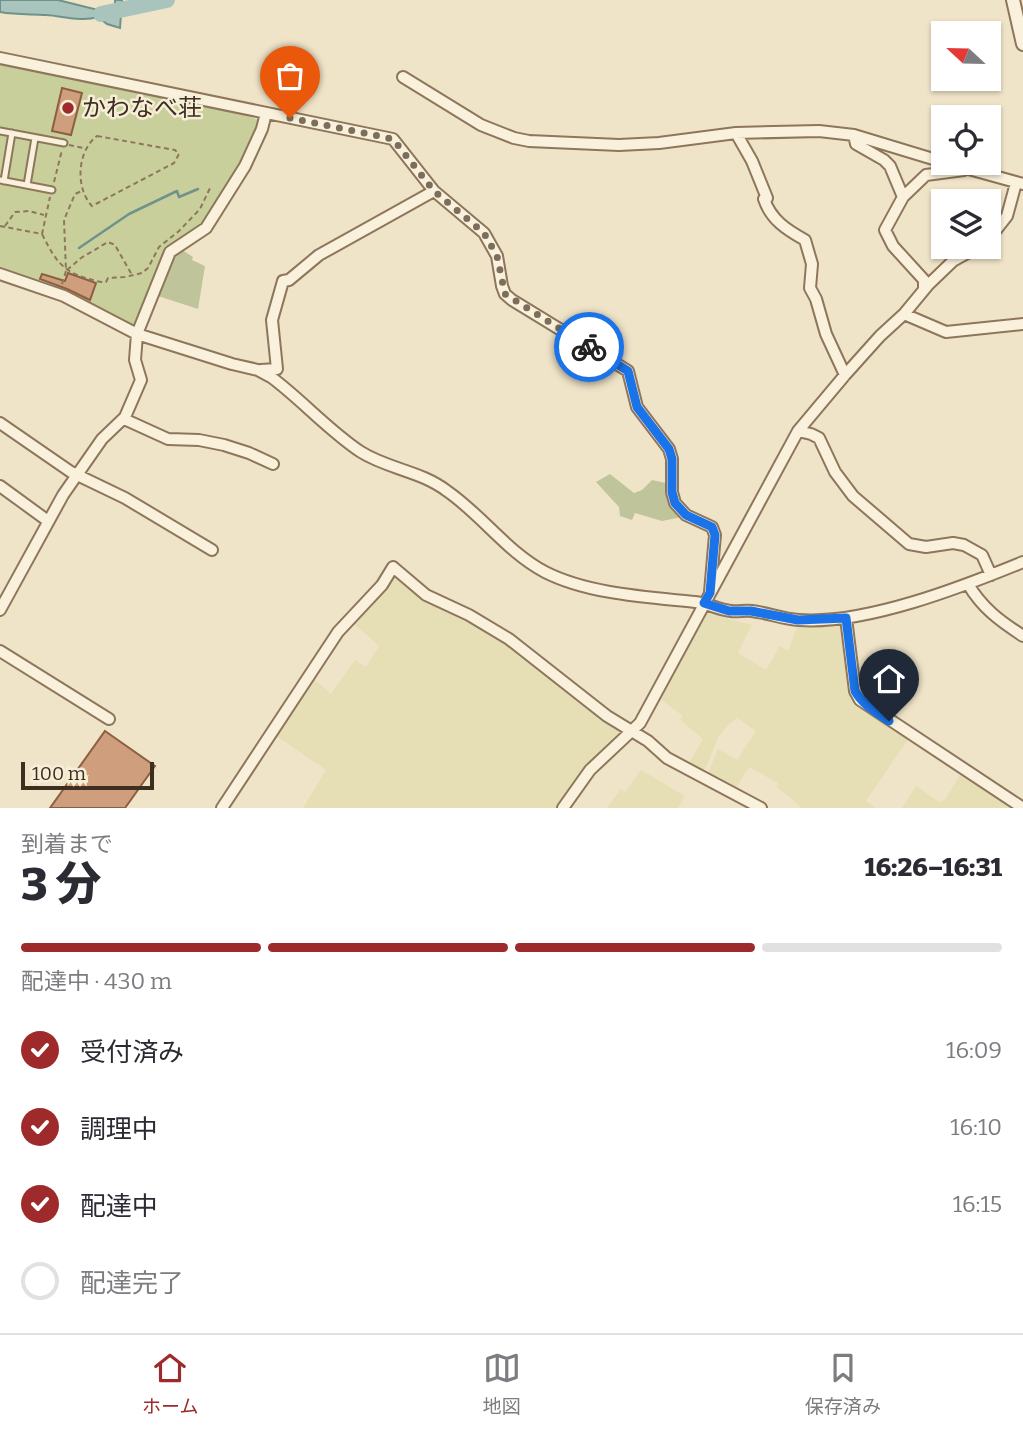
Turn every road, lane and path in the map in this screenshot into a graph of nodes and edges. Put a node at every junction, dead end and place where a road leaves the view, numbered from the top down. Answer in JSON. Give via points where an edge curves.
{"nodes":[{"id":1,"x":1013,"y":0,"type":"edge"},
{"id":2,"x":1023,"y":44,"type":"edge"},
{"id":3,"x":0,"y":58,"type":"edge"},
{"id":4,"x":403,"y":77,"type":"dead end"},
{"id":5,"x":266,"y":113,"type":"junction"},
{"id":6,"x":0,"y":131,"type":"edge"},
{"id":7,"x":12,"y":133,"type":"junction"},
{"id":8,"x":736,"y":133,"type":"junction"},
{"id":9,"x":854,"y":135,"type":"junction"},
{"id":10,"x":36,"y":138,"type":"junction"},
{"id":11,"x":64,"y":144,"type":"dead end"},
{"id":12,"x":931,"y":158,"type":"edge"},
{"id":13,"x":931,"y":174,"type":"edge"},
{"id":14,"x":989,"y":175,"type":"edge"},
{"id":15,"x":2,"y":180,"type":"edge"},
{"id":16,"x":1019,"y":183,"type":"edge"},
{"id":17,"x":26,"y":185,"type":"junction"},
{"id":18,"x":211,"y":186,"type":"dead end"},
{"id":19,"x":51,"y":190,"type":"dead end"},
{"id":20,"x":84,"y":190,"type":"junction"},
{"id":21,"x":434,"y":191,"type":"junction"},
{"id":22,"x":903,"y":197,"type":"junction"},
{"id":23,"x":46,"y":216,"type":"dead end"},
{"id":24,"x":1001,"y":224,"type":"edge"},
{"id":25,"x":5,"y":227,"type":"dead end"},
{"id":26,"x":42,"y":234,"type":"dead end"},
{"id":27,"x":957,"y":259,"type":"edge"},
{"id":28,"x":66,"y":271,"type":"junction"},
{"id":29,"x":0,"y":274,"type":"edge"},
{"id":30,"x":132,"y":276,"type":"junction"},
{"id":31,"x":61,"y":288,"type":"dead end"},
{"id":32,"x":924,"y":290,"type":"junction"},
{"id":33,"x":904,"y":314,"type":"junction"},
{"id":34,"x":1023,"y":324,"type":"edge"},
{"id":35,"x":137,"y":334,"type":"junction"},
{"id":36,"x":258,"y":370,"type":"junction"},
{"id":37,"x":845,"y":375,"type":"junction"},
{"id":38,"x":124,"y":419,"type":"junction"},
{"id":39,"x":0,"y":423,"type":"edge"},
{"id":40,"x":798,"y":431,"type":"junction"},
{"id":41,"x":273,"y":464,"type":"dead end"},
{"id":42,"x":78,"y":474,"type":"junction"},
{"id":43,"x":0,"y":486,"type":"edge"},
{"id":44,"x":48,"y":521,"type":"junction"},
{"id":45,"x":212,"y":550,"type":"dead end"},
{"id":46,"x":1023,"y":562,"type":"edge"},
{"id":47,"x":991,"y":575,"type":"junction"},
{"id":48,"x":968,"y":584,"type":"junction"},
{"id":49,"x":707,"y":598,"type":"junction"},
{"id":50,"x":0,"y":610,"type":"edge"},
{"id":51,"x":846,"y":618,"type":"junction"},
{"id":52,"x":1023,"y":636,"type":"edge"},
{"id":53,"x":0,"y":651,"type":"edge"},
{"id":54,"x":109,"y":719,"type":"dead end"},
{"id":55,"x":631,"y":731,"type":"junction"},
{"id":56,"x":222,"y":808,"type":"edge"},
{"id":57,"x":563,"y":808,"type":"edge"},
{"id":58,"x":761,"y":808,"type":"edge"},
{"id":59,"x":1023,"y":808,"type":"edge"}],
"edges":[{"from":1,"to":2,"type":"street"},
{"from":3,"to":5,"type":"street"},
{"from":4,"to":8,"type":"street","via":[[481,125],[529,141],[619,145]]},
{"from":5,"to":21,"type":"street","via":[[393,139]]},
{"from":5,"to":35,"type":"street","via":[[245,166],[206,229],[170,252]]},
{"from":6,"to":7,"type":"lane"},
{"from":7,"to":10,"type":"lane"},
{"from":7,"to":15,"type":"lane"},
{"from":8,"to":9,"type":"street"},
{"from":8,"to":37,"type":"street","via":[[775,220],[805,240],[812,264],[810,288]]},
{"from":9,"to":12,"type":"street"},
{"from":9,"to":22,"type":"street","via":[[856,144],[890,166]]},
{"from":10,"to":11,"type":"lane"},
{"from":10,"to":17,"type":"lane"},
{"from":13,"to":22,"type":"street"},
{"from":14,"to":16,"type":"street"},
{"from":15,"to":17,"type":"lane"},
{"from":16,"to":24,"type":"street"},
{"from":17,"to":19,"type":"lane"},
{"from":18,"to":30,"type":"path","via":[[194,216],[159,247],[148,268]]},
{"from":20,"to":20,"type":"path","via":[[81,165],[86,148],[97,136],[179,154],[174,163],[96,205],[88,202]]},
{"from":20,"to":28,"type":"path","via":[[75,194],[64,219]]},
{"from":21,"to":36,"type":"street","via":[[319,254],[283,281],[272,320],[277,369]]},
{"from":21,"to":49,"type":"street","via":[[484,233],[497,256],[505,294],[628,371],[637,407],[669,449],[675,503],[686,515],[712,527],[715,535]]},
{"from":22,"to":32,"type":"street","via":[[885,230],[893,246],[924,280]]},
{"from":23,"to":25,"type":"path","via":[[15,212]]},
{"from":26,"to":28,"type":"path"},
{"from":27,"to":32,"type":"street"},
{"from":28,"to":30,"type":"path","via":[[101,282]]},
{"from":28,"to":30,"type":"path","via":[[108,242],[115,245]]},
{"from":28,"to":31,"type":"path"},
{"from":29,"to":35,"type":"street","via":[[64,296]]},
{"from":32,"to":33,"type":"street"},
{"from":33,"to":34,"type":"street","via":[[946,332]]},
{"from":33,"to":37,"type":"street"},
{"from":35,"to":36,"type":"street"},
{"from":35,"to":38,"type":"street","via":[[135,360],[141,380]]},
{"from":36,"to":49,"type":"street","via":[[359,451],[447,491],[546,572],[607,591]]},
{"from":37,"to":40,"type":"street"},
{"from":38,"to":41,"type":"street","via":[[168,439],[224,445]]},
{"from":38,"to":42,"type":"street","via":[[102,439]]},
{"from":39,"to":42,"type":"street"},
{"from":40,"to":47,"type":"street","via":[[819,438],[853,496],[909,544],[964,545],[982,555]]},
{"from":40,"to":49,"type":"street"},
{"from":42,"to":44,"type":"street"},
{"from":42,"to":45,"type":"street"},
{"from":43,"to":44,"type":"street"},
{"from":44,"to":50,"type":"street"},
{"from":46,"to":47,"type":"street"},
{"from":47,"to":48,"type":"street"},
{"from":48,"to":51,"type":"street"},
{"from":48,"to":52,"type":"street","via":[[993,616]]},
{"from":49,"to":51,"type":"street","via":[[729,611],[798,620]]},
{"from":49,"to":55,"type":"street","via":[[640,723]]},
{"from":51,"to":59,"type":"street","via":[[860,700]]},
{"from":53,"to":54,"type":"street"},
{"from":55,"to":56,"type":"street","via":[[509,639],[426,595],[393,568],[338,632]]},
{"from":55,"to":57,"type":"street","via":[[590,770]]},
{"from":55,"to":58,"type":"street","via":[[667,758]]}]}
